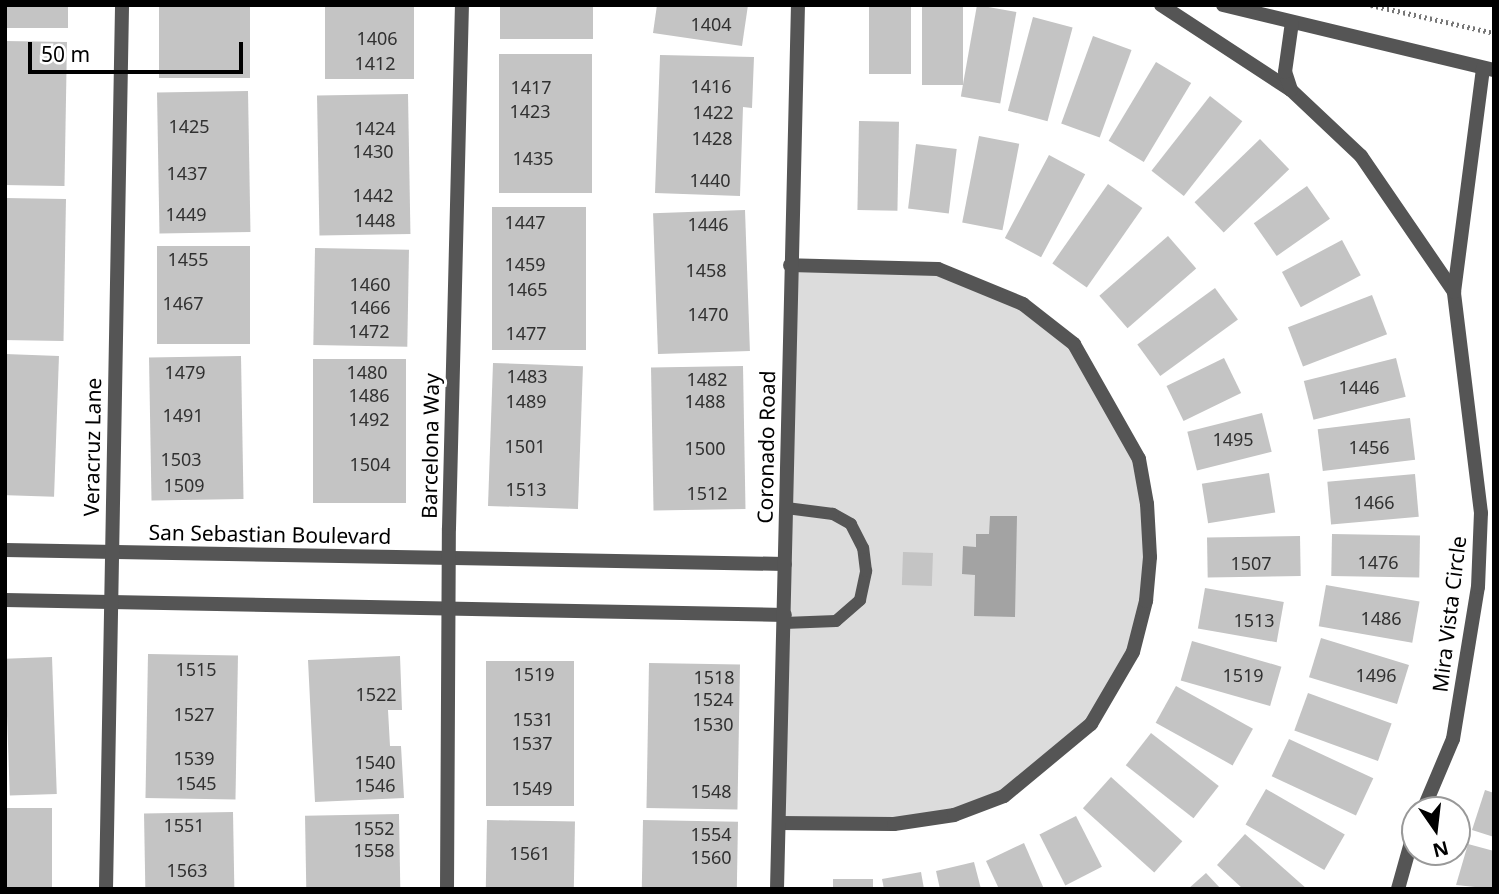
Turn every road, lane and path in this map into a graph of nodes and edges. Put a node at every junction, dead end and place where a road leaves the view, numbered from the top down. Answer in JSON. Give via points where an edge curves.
{"nodes":[{"id":1,"x":122,"y":5,"type":"edge"},
{"id":2,"x":462,"y":5,"type":"edge"},
{"id":3,"x":798,"y":5,"type":"edge"},
{"id":4,"x":1161,"y":5,"type":"edge"},
{"id":5,"x":1223,"y":5,"type":"edge"},
{"id":6,"x":1371,"y":5,"type":"edge"},
{"id":7,"x":1292,"y":22,"type":"junction"},
{"id":8,"x":1494,"y":33,"type":"edge"},
{"id":9,"x":1489,"y":69,"type":"edge"},
{"id":10,"x":1291,"y":90,"type":"junction"},
{"id":11,"x":790,"y":265,"type":"junction"},
{"id":12,"x":1454,"y":292,"type":"junction"},
{"id":13,"x":786,"y":508,"type":"junction"},
{"id":14,"x":5,"y":550,"type":"edge"},
{"id":15,"x":110,"y":552,"type":"junction"},
{"id":16,"x":448,"y":558,"type":"junction"},
{"id":17,"x":785,"y":565,"type":"junction"},
{"id":18,"x":5,"y":600,"type":"edge"},
{"id":19,"x":110,"y":602,"type":"junction"},
{"id":20,"x":448,"y":608,"type":"junction"},
{"id":21,"x":784,"y":619,"type":"junction"},
{"id":22,"x":1429,"y":796,"type":"edge"},
{"id":23,"x":780,"y":823,"type":"junction"},
{"id":24,"x":1404,"y":866,"type":"edge"},
{"id":25,"x":106,"y":889,"type":"edge"},
{"id":26,"x":447,"y":889,"type":"edge"},
{"id":27,"x":778,"y":889,"type":"edge"},
{"id":28,"x":1398,"y":889,"type":"edge"}],
"edges":[{"from":1,"to":15,"type":"street","name":"Veracruz Lane"},
{"from":2,"to":16,"type":"street","name":"Barcelona Way"},
{"from":3,"to":11,"type":"street","name":"Coronado Road"},
{"from":4,"to":10,"type":"street","name":"Mira Vista Circle"},
{"from":5,"to":7,"type":"street"},
{"from":6,"to":8,"type":"path"},
{"from":7,"to":9,"type":"street"},
{"from":7,"to":10,"type":"street","via":[[1285,72]]},
{"from":9,"to":12,"type":"street","name":"Mira Vista Circle"},
{"from":10,"to":12,"type":"street","name":"Mira Vista Circle","via":[[1361,156]]},
{"from":11,"to":13,"type":"street","name":"Coronado Road"},
{"from":11,"to":23,"type":"street","via":[[939,269],[1023,304],[1074,344],[1139,459],[1150,557],[1146,601],[1133,652],[1091,724],[1004,796],[954,816],[894,824]]},
{"from":12,"to":22,"type":"street","name":"Mira Vista Circle","via":[[1481,513],[1478,587],[1453,739]]},
{"from":13,"to":17,"type":"street","name":"Coronado Road"},
{"from":13,"to":21,"type":"lane","via":[[833,514],[850,524],[863,548],[866,571],[860,600],[836,621]]},
{"from":14,"to":15,"type":"street","name":"San Sebastian Boulevard"},
{"from":15,"to":16,"type":"street","name":"San Sebastian Boulevard"},
{"from":15,"to":19,"type":"street","name":"Veracruz Lane"},
{"from":16,"to":17,"type":"street","name":"San Sebastian Boulevard"},
{"from":16,"to":20,"type":"street","name":"Barcelona Way"},
{"from":17,"to":21,"type":"street","name":"Coronado Road"},
{"from":18,"to":19,"type":"street"},
{"from":19,"to":20,"type":"street"},
{"from":19,"to":25,"type":"street","name":"Veracruz Lane"},
{"from":20,"to":21,"type":"street"},
{"from":20,"to":26,"type":"street","name":"Barcelona Way"},
{"from":21,"to":23,"type":"street","name":"Coronado Road"},
{"from":23,"to":27,"type":"street","name":"Coronado Road"},
{"from":24,"to":28,"type":"street"}]}
